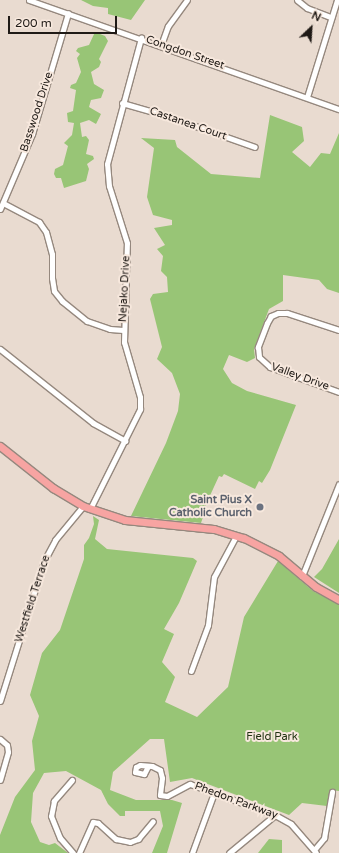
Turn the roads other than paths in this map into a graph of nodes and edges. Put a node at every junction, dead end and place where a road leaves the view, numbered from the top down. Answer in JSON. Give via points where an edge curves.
{"nodes":[{"id":1,"x":29,"y":0,"type":"edge"},
{"id":2,"x":187,"y":0,"type":"edge"},
{"id":3,"x":297,"y":0,"type":"edge"},
{"id":4,"x":337,"y":0,"type":"edge"},
{"id":5,"x":68,"y":13,"type":"junction"},
{"id":6,"x":331,"y":17,"type":"junction"},
{"id":7,"x":141,"y":38,"type":"junction"},
{"id":8,"x":161,"y":45,"type":"junction"},
{"id":9,"x":307,"y":97,"type":"junction"},
{"id":10,"x":122,"y":103,"type":"junction"},
{"id":11,"x":339,"y":109,"type":"edge"},
{"id":12,"x":255,"y":147,"type":"dead end"},
{"id":13,"x":3,"y":203,"type":"junction"},
{"id":14,"x":0,"y":209,"type":"edge"},
{"id":15,"x":123,"y":330,"type":"junction"},
{"id":16,"x":339,"y":330,"type":"edge"},
{"id":17,"x":0,"y":349,"type":"edge"},
{"id":18,"x":339,"y":392,"type":"edge"},
{"id":19,"x":124,"y":441,"type":"junction"},
{"id":20,"x":0,"y":446,"type":"edge"},
{"id":21,"x":339,"y":484,"type":"edge"},
{"id":22,"x":86,"y":507,"type":"junction"},
{"id":23,"x":236,"y":536,"type":"junction"},
{"id":24,"x":302,"y":576,"type":"junction"},
{"id":25,"x":339,"y":600,"type":"edge"},
{"id":26,"x":191,"y":671,"type":"dead end"},
{"id":27,"x":0,"y":701,"type":"edge"},
{"id":28,"x":0,"y":739,"type":"edge"},
{"id":29,"x":148,"y":766,"type":"dead end"},
{"id":30,"x":0,"y":780,"type":"edge"},
{"id":31,"x":72,"y":780,"type":"dead end"},
{"id":32,"x":332,"y":792,"type":"dead end"},
{"id":33,"x":214,"y":793,"type":"junction"},
{"id":34,"x":274,"y":815,"type":"junction"},
{"id":35,"x":153,"y":822,"type":"dead end"},
{"id":36,"x":315,"y":851,"type":"edge"},
{"id":37,"x":73,"y":853,"type":"edge"},
{"id":38,"x":79,"y":853,"type":"edge"},
{"id":39,"x":192,"y":853,"type":"edge"},
{"id":40,"x":229,"y":853,"type":"edge"}],
"edges":[{"from":1,"to":5,"type":"street","name":"Congdon Street"},
{"from":2,"to":8,"type":"street","via":[[168,26]]},
{"from":3,"to":6,"type":"street","via":[[307,8]]},
{"from":4,"to":6,"type":"street"},
{"from":5,"to":7,"type":"street","name":"Congdon Street"},
{"from":5,"to":13,"type":"street","name":"Basswood Drive","via":[[32,134]]},
{"from":6,"to":9,"type":"street"},
{"from":7,"to":8,"type":"street","name":"Congdon Street"},
{"from":7,"to":10,"type":"street","name":"Nejako Drive"},
{"from":8,"to":9,"type":"street","name":"Congdon Street"},
{"from":9,"to":11,"type":"street","name":"Congdon Street"},
{"from":10,"to":12,"type":"street","name":"Castanea Court"},
{"from":10,"to":15,"type":"street","name":"Nejako Drive","via":[[107,164],[109,186],[126,243]]},
{"from":13,"to":14,"type":"street","name":"Basswood Drive"},
{"from":13,"to":15,"type":"street","via":[[33,218],[46,232],[52,254],[54,291],[62,301],[87,321],[110,329]]},
{"from":15,"to":19,"type":"street","name":"Nejako Drive","via":[[126,355],[140,396],[136,422]]},
{"from":16,"to":18,"type":"street","name":"Valley Drive","via":[[287,313],[278,313],[271,316],[258,347],[259,356],[270,368]]},
{"from":17,"to":19,"type":"street","via":[[93,423]]},
{"from":19,"to":22,"type":"street","name":"Nejako Drive"},
{"from":20,"to":22,"type":"main road","via":[[53,488]]},
{"from":21,"to":24,"type":"street"},
{"from":22,"to":23,"type":"main road","via":[[125,520],[214,529]]},
{"from":22,"to":27,"type":"street","name":"Westfield Terrace","via":[[55,540],[44,561]]},
{"from":23,"to":24,"type":"main road","via":[[279,556]]},
{"from":23,"to":26,"type":"street","via":[[214,577],[208,624]]},
{"from":24,"to":25,"type":"main road"},
{"from":28,"to":30,"type":"street","via":[[7,745],[8,752]]},
{"from":29,"to":33,"type":"street","name":"Phedon Parkway","via":[[157,767],[162,773],[159,792],[163,796],[186,784]]},
{"from":31,"to":37,"type":"street","via":[[54,801],[51,816],[60,838]]},
{"from":32,"to":36,"type":"street","via":[[324,838]]},
{"from":33,"to":34,"type":"street","name":"Phedon Parkway"},
{"from":33,"to":39,"type":"street"},
{"from":34,"to":36,"type":"street","name":"Phedon Parkway","via":[[291,824]]},
{"from":34,"to":40,"type":"street"},
{"from":35,"to":38,"type":"street","via":[[142,836],[130,842],[116,839],[98,823],[93,822]]}]}
